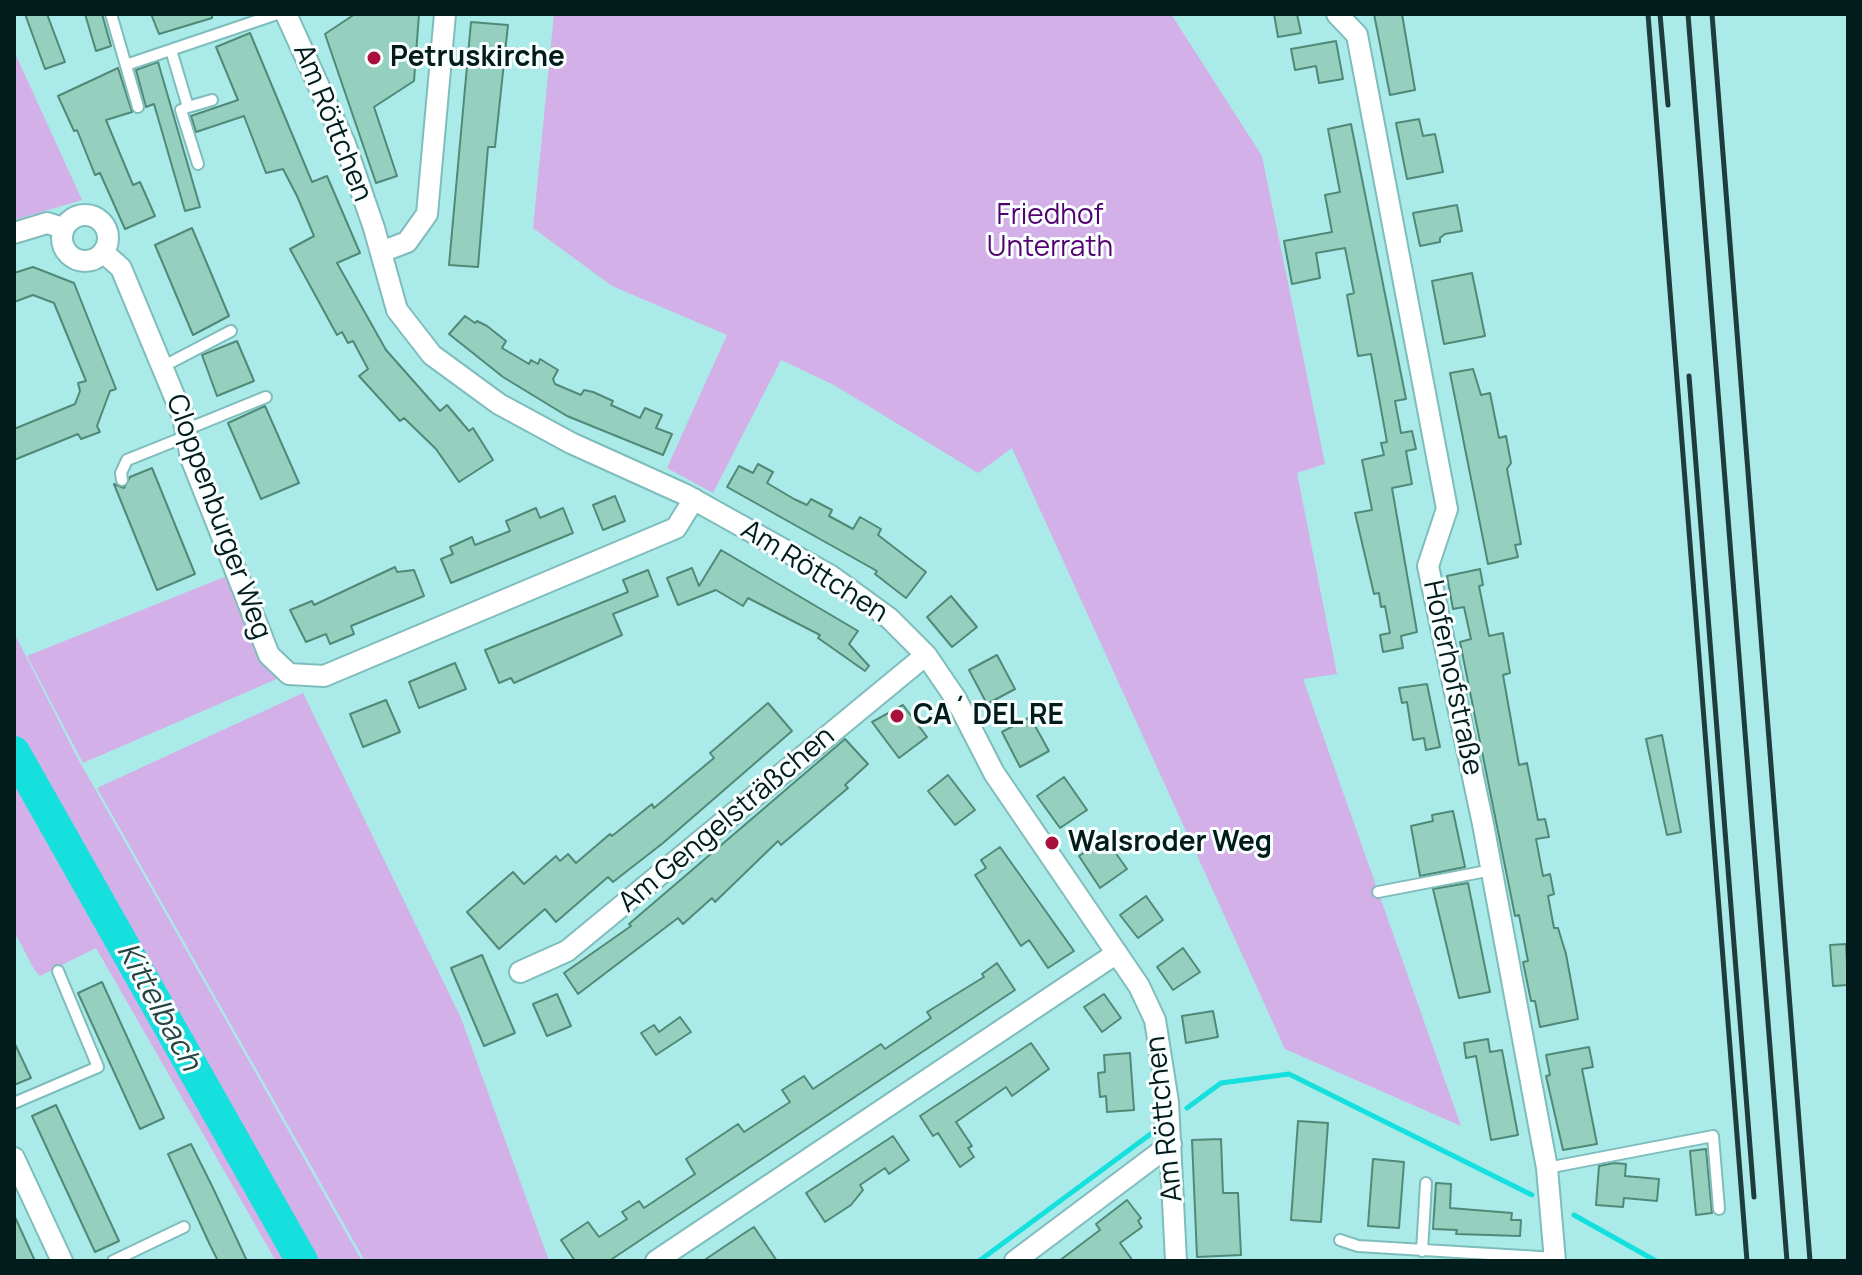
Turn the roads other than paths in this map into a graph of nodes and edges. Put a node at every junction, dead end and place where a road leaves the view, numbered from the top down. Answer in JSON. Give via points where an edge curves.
{"nodes":[{"id":1,"x":111,"y":14,"type":"edge"},
{"id":2,"x":277,"y":14,"type":"edge"},
{"id":3,"x":286,"y":14,"type":"edge"},
{"id":4,"x":445,"y":14,"type":"edge"},
{"id":5,"x":1337,"y":14,"type":"edge"},
{"id":6,"x":171,"y":50,"type":"junction"},
{"id":7,"x":126,"y":65,"type":"junction"},
{"id":8,"x":212,"y":100,"type":"dead end"},
{"id":9,"x":138,"y":107,"type":"dead end"},
{"id":10,"x":188,"y":107,"type":"junction"},
{"id":11,"x":198,"y":164,"type":"dead end"},
{"id":12,"x":63,"y":228,"type":"junction"},
{"id":13,"x":14,"y":233,"type":"edge"},
{"id":14,"x":381,"y":252,"type":"junction"},
{"id":15,"x":104,"y":253,"type":"junction"},
{"id":16,"x":231,"y":331,"type":"dead end"},
{"id":17,"x":162,"y":367,"type":"junction"},
{"id":18,"x":266,"y":397,"type":"dead end"},
{"id":19,"x":186,"y":433,"type":"junction"},
{"id":20,"x":122,"y":480,"type":"dead end"},
{"id":21,"x":694,"y":499,"type":"junction"},
{"id":22,"x":926,"y":655,"type":"junction"},
{"id":23,"x":1492,"y":870,"type":"junction"},
{"id":24,"x":1378,"y":892,"type":"dead end"},
{"id":25,"x":1117,"y":953,"type":"junction"},
{"id":26,"x":58,"y":971,"type":"dead end"},
{"id":27,"x":520,"y":972,"type":"dead end"},
{"id":28,"x":14,"y":1103,"type":"edge"},
{"id":29,"x":1171,"y":1144,"type":"junction"},
{"id":30,"x":14,"y":1159,"type":"edge"},
{"id":31,"x":1547,"y":1168,"type":"junction"},
{"id":32,"x":1426,"y":1183,"type":"dead end"},
{"id":33,"x":1719,"y":1209,"type":"dead end"},
{"id":34,"x":184,"y":1227,"type":"dead end"},
{"id":35,"x":1340,"y":1240,"type":"dead end"},
{"id":36,"x":1422,"y":1251,"type":"junction"},
{"id":37,"x":1556,"y":1259,"type":"edge"},
{"id":38,"x":62,"y":1261,"type":"edge"},
{"id":39,"x":113,"y":1261,"type":"edge"},
{"id":40,"x":656,"y":1261,"type":"edge"},
{"id":41,"x":1015,"y":1261,"type":"edge"},
{"id":42,"x":1176,"y":1261,"type":"edge"}],
"edges":[{"from":1,"to":7,"type":"lane"},
{"from":2,"to":6,"type":"lane"},
{"from":3,"to":14,"type":"street","name":"Am Röttchen","via":[[345,144]]},
{"from":4,"to":14,"type":"street","via":[[427,214],[407,242]]},
{"from":5,"to":23,"type":"street","name":"Hoferhofstraße","via":[[1357,35],[1447,509],[1428,566]]},
{"from":6,"to":7,"type":"lane"},
{"from":6,"to":10,"type":"lane"},
{"from":7,"to":9,"type":"lane"},
{"from":8,"to":10,"type":"lane"},
{"from":10,"to":11,"type":"lane","via":[[181,110]]},
{"from":12,"to":13,"type":"street","name":"Cloppenburger Weg","via":[[47,223]]},
{"from":12,"to":15,"type":"street","via":[[61,244],[70,257],[88,262]]},
{"from":12,"to":15,"type":"street","name":"Cloppenburger Weg","via":[[75,216],[94,215],[106,227],[109,244]]},
{"from":14,"to":21,"type":"street","name":"Am Röttchen","via":[[397,310],[432,355],[499,404]]},
{"from":15,"to":17,"type":"street","name":"Cloppenburger Weg","via":[[121,268]]},
{"from":16,"to":17,"type":"lane"},
{"from":17,"to":19,"type":"street","name":"Cloppenburger Weg"},
{"from":18,"to":19,"type":"lane"},
{"from":19,"to":20,"type":"lane","via":[[127,460]]},
{"from":19,"to":21,"type":"street","name":"Cloppenburger Weg","via":[[191,458],[269,655],[289,674],[303,677],[324,676],[676,528]]},
{"from":21,"to":22,"type":"street","name":"Am Röttchen","via":[[865,599]]},
{"from":22,"to":25,"type":"street","name":"Am Röttchen","via":[[956,699],[994,773]]},
{"from":22,"to":27,"type":"street","name":"Am Gengelsträßchen","via":[[567,951]]},
{"from":23,"to":24,"type":"lane"},
{"from":23,"to":31,"type":"street","name":"Hoferhofstraße"},
{"from":25,"to":29,"type":"street","name":"Am Röttchen","via":[[1155,1020]]},
{"from":25,"to":40,"type":"street"},
{"from":26,"to":28,"type":"lane","via":[[98,1067]]},
{"from":29,"to":41,"type":"street"},
{"from":29,"to":42,"type":"street","name":"Am Röttchen"},
{"from":30,"to":38,"type":"street"},
{"from":31,"to":33,"type":"lane","via":[[1713,1136]]},
{"from":31,"to":37,"type":"street","name":"Hoferhofstraße"},
{"from":32,"to":36,"type":"lane"},
{"from":34,"to":39,"type":"lane"},
{"from":35,"to":36,"type":"lane","name":"Hoferhofstraße"},
{"from":36,"to":37,"type":"lane","name":"Hoferhofstraße"}]}
